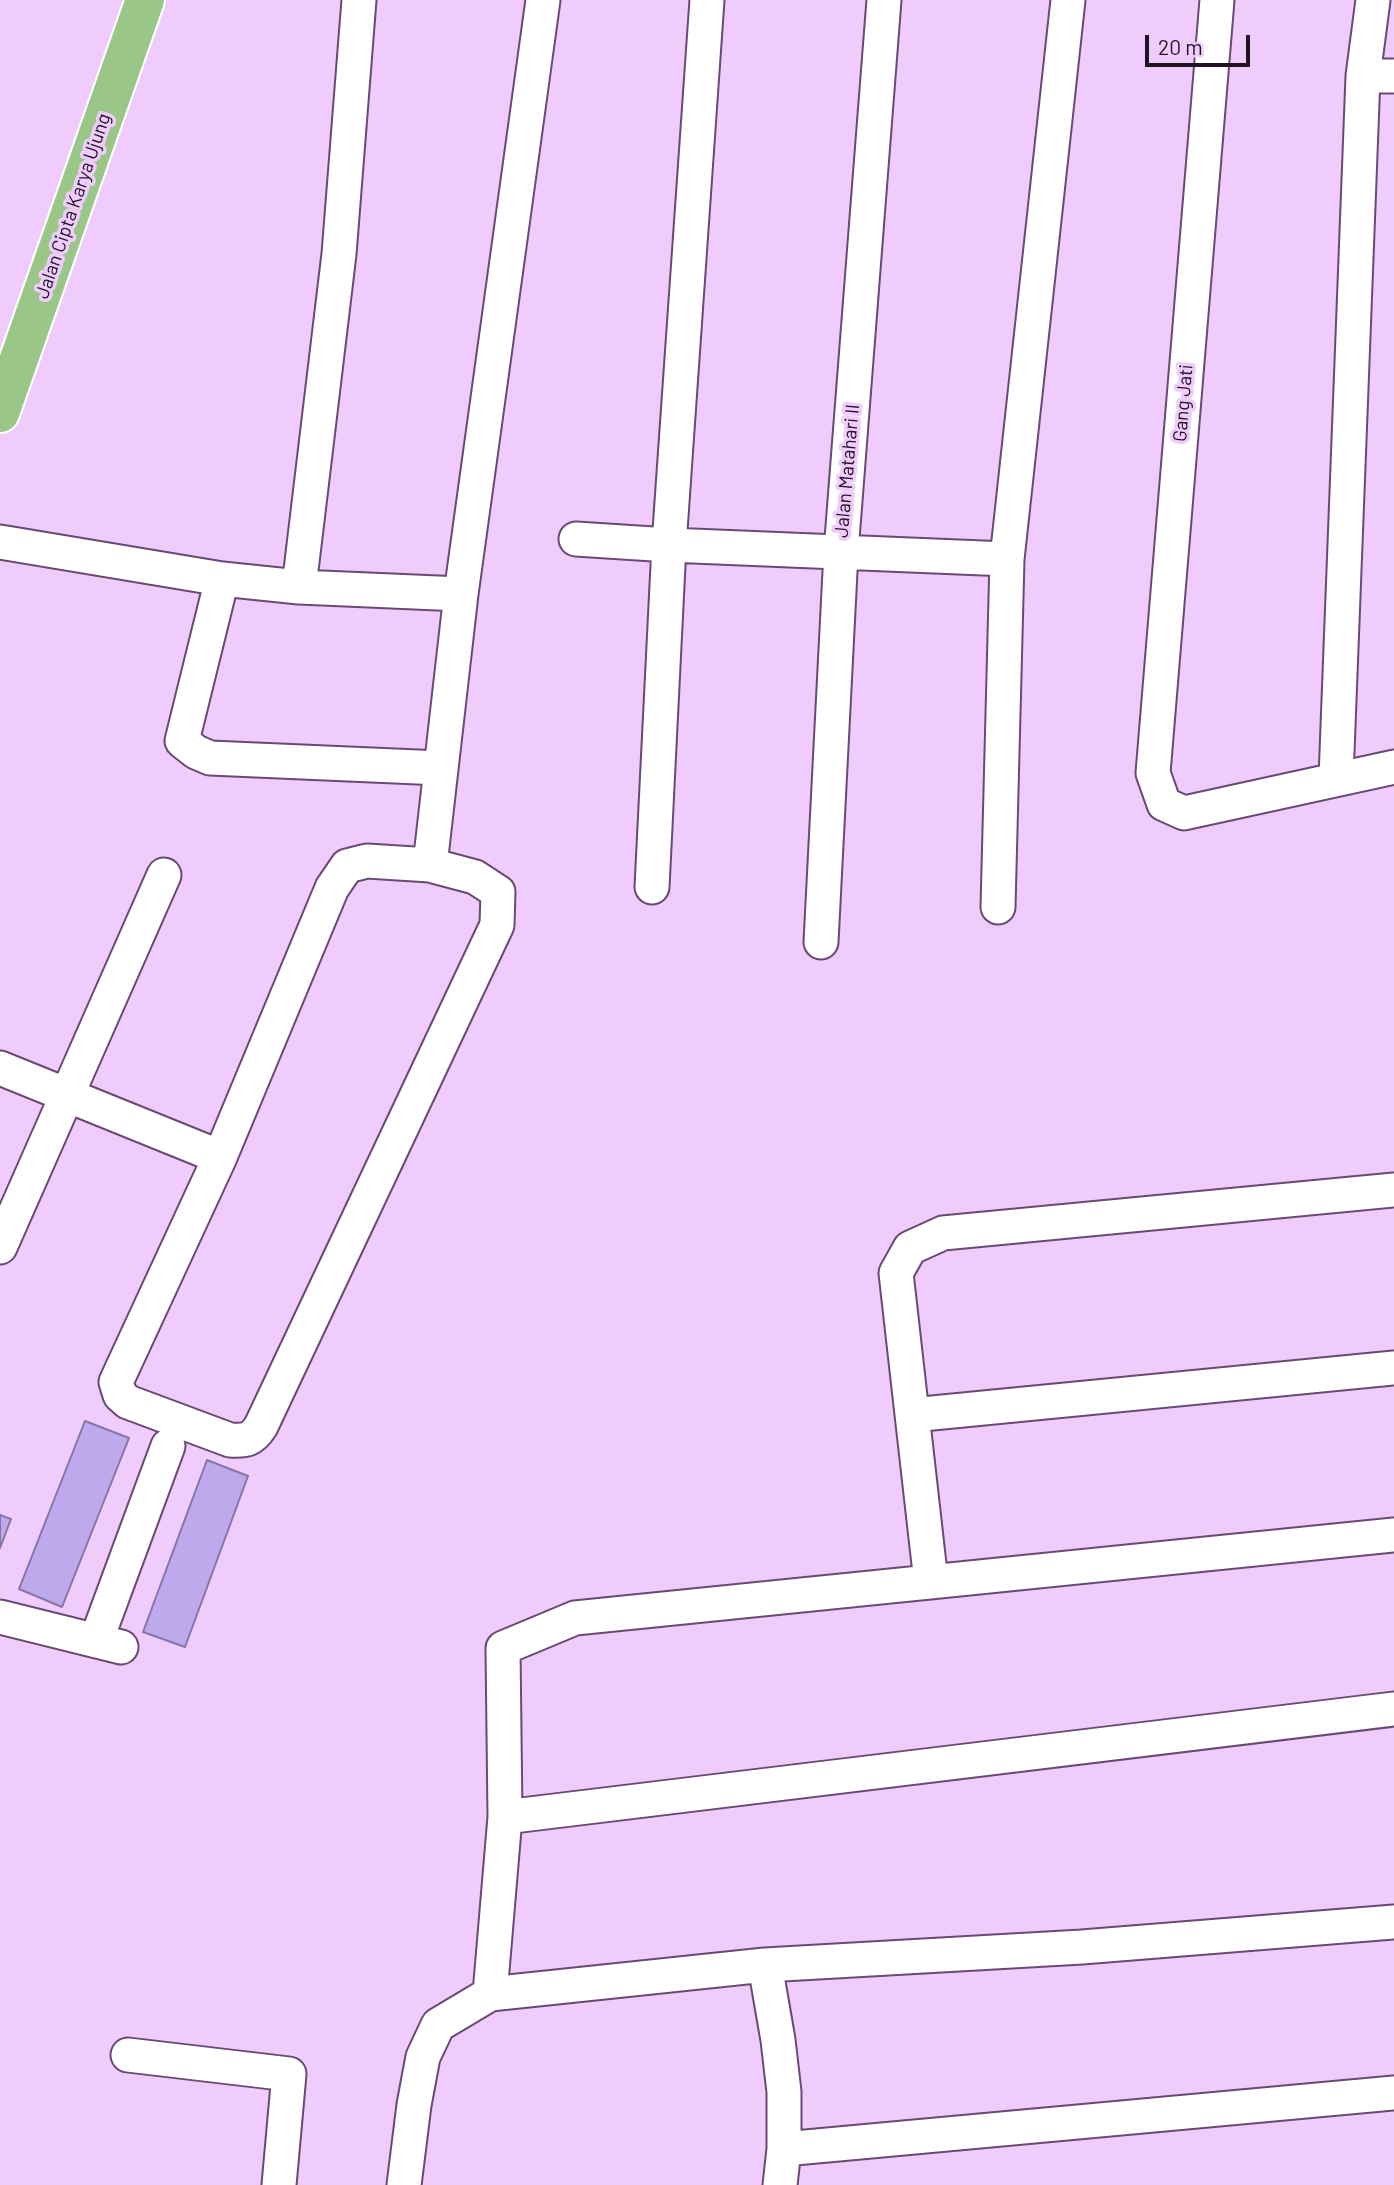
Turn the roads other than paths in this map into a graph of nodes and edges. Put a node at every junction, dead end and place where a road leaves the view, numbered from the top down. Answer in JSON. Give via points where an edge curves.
{"nodes":[{"id":1,"x":145,"y":0,"type":"edge"},
{"id":2,"x":359,"y":0,"type":"edge"},
{"id":3,"x":543,"y":0,"type":"edge"},
{"id":4,"x":707,"y":0,"type":"edge"},
{"id":5,"x":884,"y":0,"type":"edge"},
{"id":6,"x":1068,"y":0,"type":"edge"},
{"id":7,"x":1216,"y":0,"type":"edge"},
{"id":8,"x":1373,"y":0,"type":"edge"},
{"id":9,"x":1379,"y":76,"type":"edge"},
{"id":10,"x":0,"y":413,"type":"edge"},
{"id":11,"x":576,"y":539,"type":"dead end"},
{"id":12,"x":0,"y":542,"type":"edge"},
{"id":13,"x":668,"y":545,"type":"junction"},
{"id":14,"x":841,"y":552,"type":"junction"},
{"id":15,"x":1007,"y":559,"type":"junction"},
{"id":16,"x":222,"y":579,"type":"junction"},
{"id":17,"x":299,"y":587,"type":"junction"},
{"id":18,"x":461,"y":594,"type":"junction"},
{"id":19,"x":1394,"y":767,"type":"edge"},
{"id":20,"x":442,"y":768,"type":"junction"},
{"id":21,"x":1336,"y":778,"type":"junction"},
{"id":22,"x":430,"y":865,"type":"junction"},
{"id":23,"x":164,"y":875,"type":"dead end"},
{"id":24,"x":652,"y":887,"type":"dead end"},
{"id":25,"x":998,"y":906,"type":"dead end"},
{"id":26,"x":821,"y":942,"type":"dead end"},
{"id":27,"x":0,"y":1068,"type":"edge"},
{"id":28,"x":67,"y":1095,"type":"junction"},
{"id":29,"x":220,"y":1157,"type":"junction"},
{"id":30,"x":1394,"y":1190,"type":"edge"},
{"id":31,"x":0,"y":1247,"type":"edge"},
{"id":32,"x":1394,"y":1368,"type":"edge"},
{"id":33,"x":912,"y":1415,"type":"junction"},
{"id":34,"x":168,"y":1446,"type":"dead end"},
{"id":35,"x":1394,"y":1535,"type":"edge"},
{"id":36,"x":931,"y":1582,"type":"junction"},
{"id":37,"x":0,"y":1617,"type":"edge"},
{"id":38,"x":1394,"y":1709,"type":"edge"},
{"id":39,"x":505,"y":1817,"type":"junction"},
{"id":40,"x":1394,"y":1922,"type":"edge"},
{"id":41,"x":765,"y":1965,"type":"junction"},
{"id":42,"x":490,"y":1994,"type":"junction"},
{"id":43,"x":128,"y":2055,"type":"dead end"},
{"id":44,"x":1394,"y":2093,"type":"edge"},
{"id":45,"x":784,"y":2149,"type":"junction"},
{"id":46,"x":279,"y":2185,"type":"edge"},
{"id":47,"x":404,"y":2185,"type":"edge"},
{"id":48,"x":780,"y":2185,"type":"edge"}],
"edges":[{"from":1,"to":10,"type":"main road","name":"Jalan Cipta Karya Ujung"},
{"from":2,"to":17,"type":"street","via":[[339,254]]},
{"from":3,"to":18,"type":"street"},
{"from":4,"to":13,"type":"street"},
{"from":5,"to":14,"type":"street","name":"Jalan Matahari II"},
{"from":6,"to":15,"type":"street"},
{"from":7,"to":21,"type":"street","name":"Gang Jati","via":[[1153,774],[1164,804],[1184,813]]},
{"from":8,"to":9,"type":"street"},
{"from":9,"to":21,"type":"street"},
{"from":11,"to":13,"type":"street"},
{"from":12,"to":16,"type":"street"},
{"from":13,"to":14,"type":"street"},
{"from":13,"to":24,"type":"street"},
{"from":14,"to":15,"type":"street"},
{"from":14,"to":26,"type":"street","name":"Jalan Matahari II"},
{"from":15,"to":25,"type":"street"},
{"from":16,"to":17,"type":"street"},
{"from":16,"to":20,"type":"street","via":[[182,741],[211,758]]},
{"from":17,"to":18,"type":"street"},
{"from":18,"to":20,"type":"street"},
{"from":19,"to":21,"type":"street"},
{"from":20,"to":22,"type":"street"},
{"from":22,"to":29,"type":"street","via":[[367,861],[347,866],[332,888]]},
{"from":22,"to":29,"type":"street","via":[[475,877],[498,892],[497,925],[261,1426],[248,1441],[230,1440],[128,1402],[116,1382]]},
{"from":23,"to":28,"type":"street"},
{"from":27,"to":28,"type":"street"},
{"from":28,"to":29,"type":"street"},
{"from":28,"to":31,"type":"street"},
{"from":30,"to":33,"type":"street","via":[[943,1233],[910,1248],[896,1273]]},
{"from":32,"to":33,"type":"street"},
{"from":33,"to":36,"type":"street"},
{"from":34,"to":37,"type":"street","via":[[109,1644]]},
{"from":35,"to":36,"type":"street"},
{"from":36,"to":39,"type":"street","via":[[575,1618],[503,1648]]},
{"from":38,"to":39,"type":"street"},
{"from":39,"to":42,"type":"street"},
{"from":40,"to":41,"type":"street","via":[[1082,1947]]},
{"from":41,"to":42,"type":"street"},
{"from":41,"to":45,"type":"street","via":[[784,2092]]},
{"from":42,"to":47,"type":"street","via":[[438,2025],[423,2057]]},
{"from":43,"to":46,"type":"street","via":[[289,2074]]},
{"from":44,"to":45,"type":"street"},
{"from":45,"to":48,"type":"street"}]}
